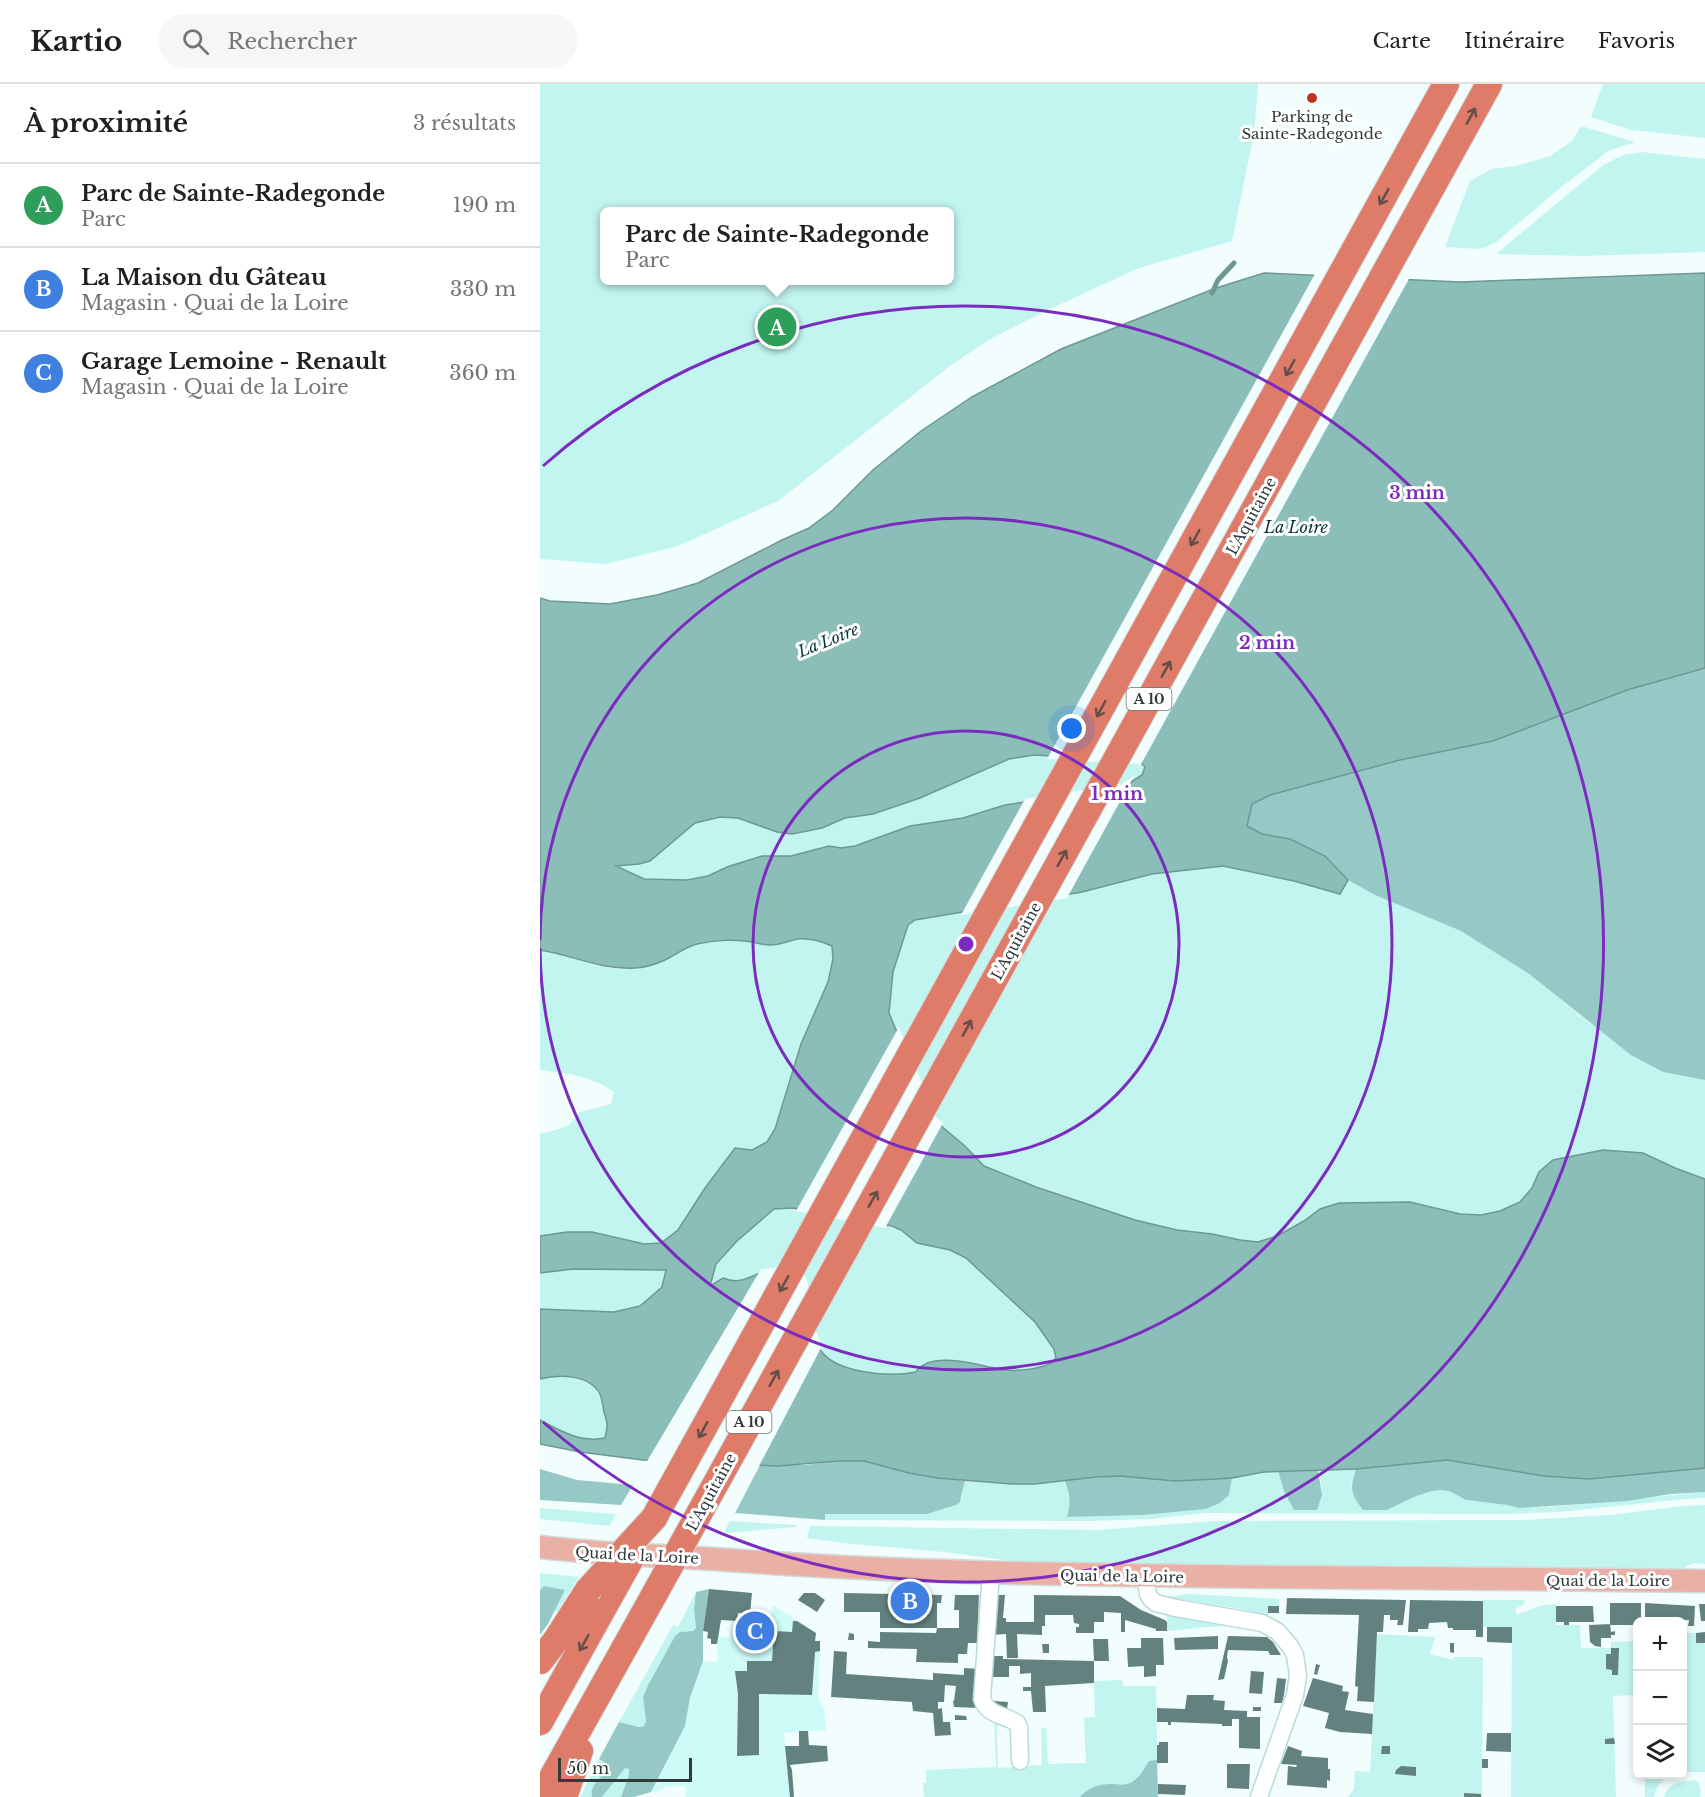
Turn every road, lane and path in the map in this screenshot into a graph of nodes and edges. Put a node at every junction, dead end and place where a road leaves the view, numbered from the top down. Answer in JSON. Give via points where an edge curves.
{"nodes":[{"id":1,"x":1446,"y":84,"type":"edge"},
{"id":2,"x":1489,"y":84,"type":"edge"},
{"id":3,"x":540,"y":1547,"type":"edge"},
{"id":4,"x":991,"y":1574,"type":"junction"},
{"id":5,"x":1147,"y":1577,"type":"junction"},
{"id":6,"x":1705,"y":1581,"type":"edge"},
{"id":7,"x":600,"y":1591,"type":"junction"},
{"id":8,"x":540,"y":1661,"type":"edge"},
{"id":9,"x":606,"y":1680,"type":"junction"},
{"id":10,"x":540,"y":1722,"type":"edge"},
{"id":11,"x":1020,"y":1761,"type":"dead end"},
{"id":12,"x":541,"y":1797,"type":"edge"},
{"id":13,"x":564,"y":1797,"type":"edge"},
{"id":14,"x":1259,"y":1797,"type":"edge"}],
"edges":[{"from":1,"to":7,"type":"highway","number":"A 10","one_way":true,"bridge":true,"via":[[654,1518]]},
{"from":9,"to":2,"type":"highway","name":"L'Aquitaine","number":"A 10","one_way":true,"bridge":true},
{"from":3,"to":4,"type":"main road","name":"Quai de la Loire","via":[[582,1553]]},
{"from":4,"to":5,"type":"main road","name":"Quai de la Loire"},
{"from":4,"to":11,"type":"street","via":[[982,1699],[990,1711],[1017,1723]]},
{"from":5,"to":6,"type":"main road","name":"Quai de la Loire"},
{"from":5,"to":14,"type":"street","via":[[1149,1594],[1156,1603],[1262,1623],[1277,1631],[1295,1655],[1297,1687]]},
{"from":7,"to":8,"type":"highway"},
{"from":7,"to":10,"type":"highway","number":"A 10","one_way":true},
{"from":9,"to":12,"type":"highway","name":"L'Aquitaine","number":"A 10"},
{"from":9,"to":13,"type":"highway"}]}
